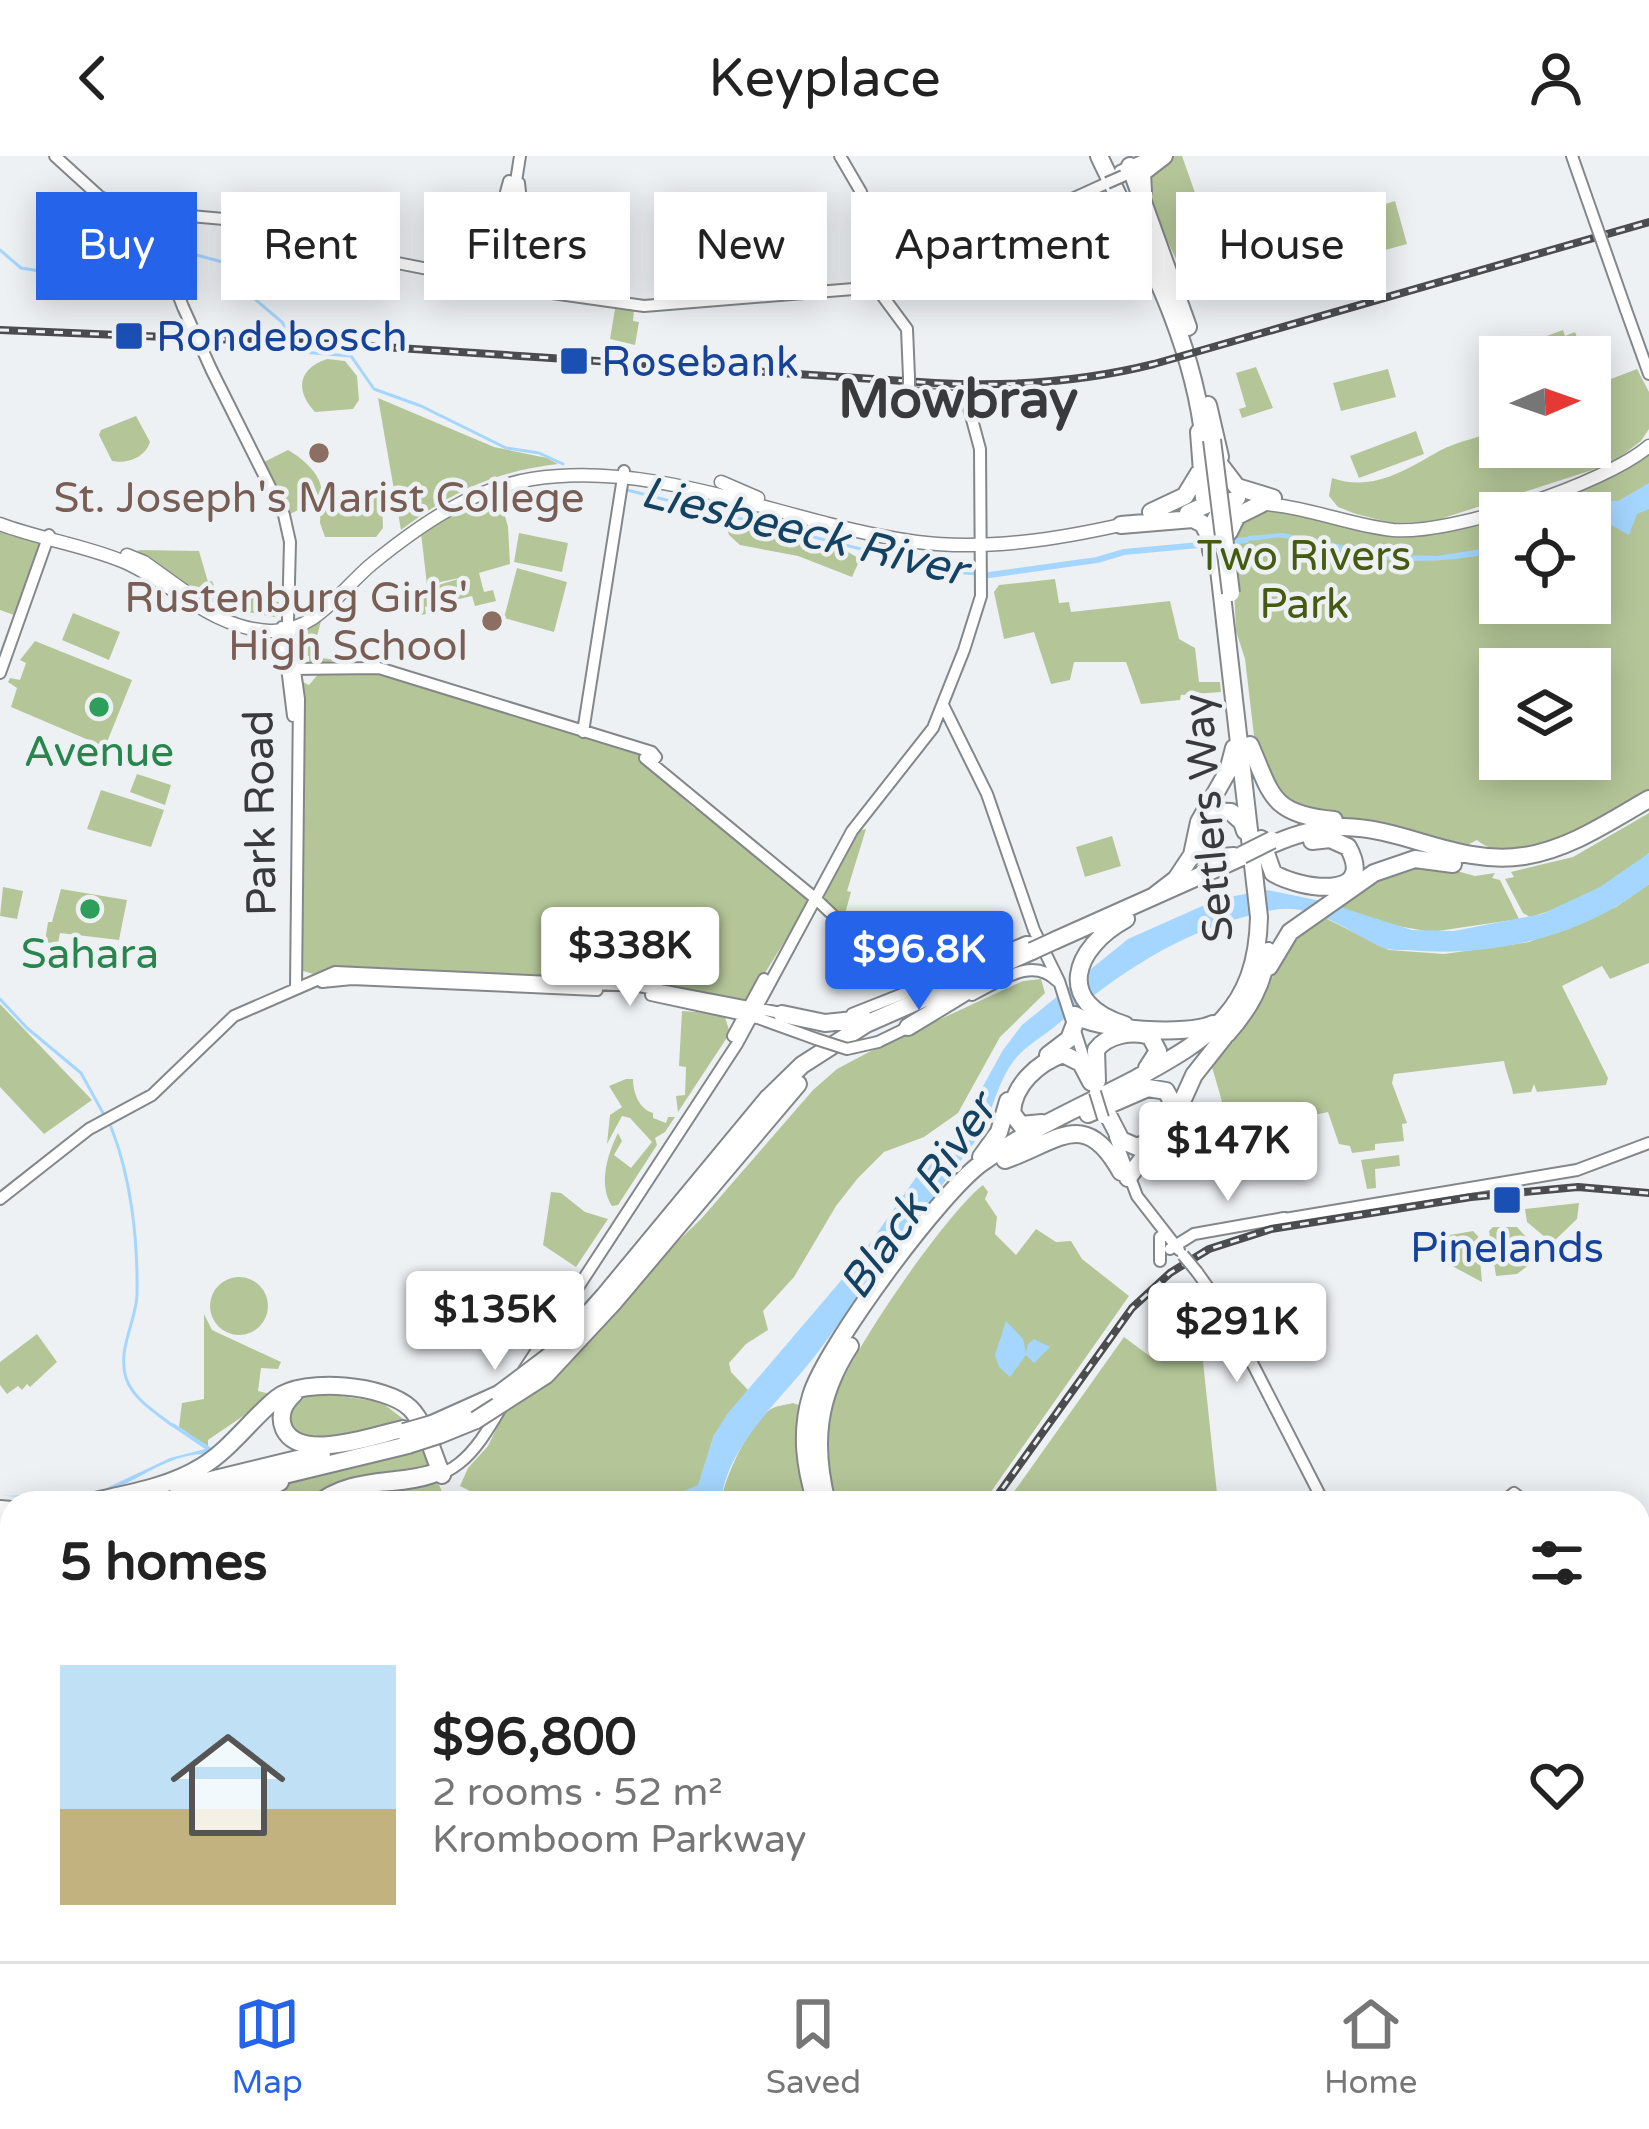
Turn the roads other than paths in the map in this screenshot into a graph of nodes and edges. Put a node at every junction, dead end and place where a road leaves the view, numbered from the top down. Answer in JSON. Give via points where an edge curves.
{"nodes":[{"id":1,"x":55,"y":156,"type":"edge"},
{"id":2,"x":519,"y":156,"type":"edge"},
{"id":3,"x":840,"y":156,"type":"edge"},
{"id":4,"x":1104,"y":156,"type":"edge"},
{"id":5,"x":1572,"y":156,"type":"edge"},
{"id":6,"x":1159,"y":157,"type":"edge"},
{"id":7,"x":1126,"y":171,"type":"junction"},
{"id":8,"x":1105,"y":181,"type":"junction"},
{"id":9,"x":96,"y":192,"type":"edge"},
{"id":10,"x":508,"y":192,"type":"edge"},
{"id":11,"x":520,"y":192,"type":"edge"},
{"id":12,"x":861,"y":192,"type":"edge"},
{"id":13,"x":1082,"y":192,"type":"edge"},
{"id":14,"x":1139,"y":192,"type":"edge"},
{"id":15,"x":1143,"y":192,"type":"edge"},
{"id":16,"x":197,"y":219,"type":"edge"},
{"id":17,"x":1152,"y":225,"type":"edge"},
{"id":18,"x":424,"y":268,"type":"edge"},
{"id":19,"x":851,"y":288,"type":"edge"},
{"id":20,"x":180,"y":300,"type":"edge"},
{"id":21,"x":605,"y":300,"type":"edge"},
{"id":22,"x":886,"y":300,"type":"edge"},
{"id":23,"x":1185,"y":331,"type":"junction"},
{"id":24,"x":1634,"y":331,"type":"junction"},
{"id":25,"x":1649,"y":362,"type":"edge"},
{"id":26,"x":1649,"y":374,"type":"edge"},
{"id":27,"x":1203,"y":400,"type":"junction"},
{"id":28,"x":1649,"y":443,"type":"edge"},
{"id":29,"x":1205,"y":445,"type":"junction"},
{"id":30,"x":1221,"y":465,"type":"junction"},
{"id":31,"x":622,"y":480,"type":"junction"},
{"id":32,"x":722,"y":482,"type":"dead end"},
{"id":33,"x":758,"y":498,"type":"junction"},
{"id":34,"x":1267,"y":501,"type":"junction"},
{"id":35,"x":1220,"y":504,"type":"junction"},
{"id":36,"x":1151,"y":512,"type":"junction"},
{"id":37,"x":1188,"y":513,"type":"joint"},
{"id":38,"x":0,"y":522,"type":"edge"},
{"id":39,"x":1121,"y":525,"type":"junction"},
{"id":40,"x":51,"y":537,"type":"junction"},
{"id":41,"x":981,"y":539,"type":"junction"},
{"id":42,"x":1220,"y":540,"type":"junction"},
{"id":43,"x":25,"y":610,"type":"junction"},
{"id":44,"x":5,"y":615,"type":"dead end"},
{"id":45,"x":285,"y":626,"type":"junction"},
{"id":46,"x":1230,"y":627,"type":"junction"},
{"id":47,"x":291,"y":669,"type":"junction"},
{"id":48,"x":0,"y":673,"type":"edge"},
{"id":49,"x":1234,"y":700,"type":"junction"},
{"id":50,"x":943,"y":705,"type":"junction"},
{"id":51,"x":583,"y":732,"type":"junction"},
{"id":52,"x":1250,"y":745,"type":"junction"},
{"id":53,"x":1649,"y":802,"type":"edge"},
{"id":54,"x":1414,"y":842,"type":"junction"},
{"id":55,"x":1263,"y":848,"type":"junction"},
{"id":56,"x":1507,"y":867,"type":"junction"},
{"id":57,"x":815,"y":899,"type":"junction"},
{"id":58,"x":1154,"y":900,"type":"junction"},
{"id":59,"x":1264,"y":917,"type":"junction"},
{"id":60,"x":1040,"y":941,"type":"junction"},
{"id":61,"x":299,"y":959,"type":"junction"},
{"id":62,"x":1010,"y":968,"type":"junction"},
{"id":63,"x":324,"y":975,"type":"junction"},
{"id":64,"x":943,"y":978,"type":"junction"},
{"id":65,"x":532,"y":979,"type":"junction"},
{"id":66,"x":579,"y":982,"type":"junction"},
{"id":67,"x":1260,"y":986,"type":"junction"},
{"id":68,"x":555,"y":988,"type":"junction"},
{"id":69,"x":1063,"y":988,"type":"junction"},
{"id":70,"x":293,"y":991,"type":"junction"},
{"id":71,"x":927,"y":997,"type":"junction"},
{"id":72,"x":1239,"y":1000,"type":"junction"},
{"id":73,"x":751,"y":1011,"type":"junction"},
{"id":74,"x":782,"y":1014,"type":"junction"},
{"id":75,"x":1077,"y":1015,"type":"junction"},
{"id":76,"x":908,"y":1027,"type":"junction"},
{"id":77,"x":1223,"y":1037,"type":"junction"},
{"id":78,"x":1132,"y":1080,"type":"junction"},
{"id":79,"x":1098,"y":1102,"type":"junction"},
{"id":80,"x":1649,"y":1143,"type":"edge"},
{"id":81,"x":1005,"y":1160,"type":"junction"},
{"id":82,"x":969,"y":1172,"type":"junction"},
{"id":83,"x":1125,"y":1175,"type":"junction"},
{"id":84,"x":0,"y":1199,"type":"edge"},
{"id":85,"x":1139,"y":1200,"type":"junction"},
{"id":86,"x":1194,"y":1234,"type":"junction"},
{"id":87,"x":1160,"y":1237,"type":"junction"},
{"id":88,"x":1177,"y":1252,"type":"junction"},
{"id":89,"x":1160,"y":1261,"type":"dead end"},
{"id":90,"x":608,"y":1299,"type":"junction"},
{"id":91,"x":406,"y":1439,"type":"junction"},
{"id":92,"x":438,"y":1473,"type":"junction"},
{"id":93,"x":133,"y":1491,"type":"edge"},
{"id":94,"x":166,"y":1491,"type":"edge"},
{"id":95,"x":214,"y":1491,"type":"edge"},
{"id":96,"x":264,"y":1491,"type":"edge"},
{"id":97,"x":334,"y":1491,"type":"edge"},
{"id":98,"x":353,"y":1491,"type":"edge"},
{"id":99,"x":813,"y":1491,"type":"edge"},
{"id":100,"x":825,"y":1491,"type":"edge"},
{"id":101,"x":1318,"y":1491,"type":"edge"}],
"edges":[{"from":1,"to":9,"type":"main road"},
{"from":2,"to":10,"type":"main road"},
{"from":2,"to":11,"type":"main road"},
{"from":3,"to":12,"type":"main road"},
{"from":4,"to":23,"type":"highway","name":"Settlers Way"},
{"from":5,"to":24,"type":"main road","bridge":true},
{"from":6,"to":7,"type":"main road"},
{"from":6,"to":15,"type":"highway","via":[[1140,177]]},
{"from":7,"to":8,"type":"main road","bridge":true},
{"from":7,"to":14,"type":"highway"},
{"from":8,"to":13,"type":"main road"},
{"from":8,"to":23,"type":"highway"},
{"from":16,"to":18,"type":"main road","via":[[238,220],[308,253]]},
{"from":17,"to":23,"type":"highway"},
{"from":19,"to":21,"type":"main road"},
{"from":20,"to":45,"type":"main road","name":"Park Road","bridge":true,"via":[[284,515]]},
{"from":22,"to":41,"type":"main road","via":[[907,327],[912,386],[969,397],[980,454]]},
{"from":23,"to":27,"type":"highway","name":"Settlers Way"},
{"from":24,"to":25,"type":"main road"},
{"from":24,"to":26,"type":"main road"},
{"from":27,"to":29,"type":"highway","name":"Settlers Way"},
{"from":27,"to":30,"type":"highway"},
{"from":28,"to":34,"type":"main road","via":[[1600,476],[1443,527],[1397,530]]},
{"from":29,"to":35,"type":"highway","via":[[1204,498]]},
{"from":29,"to":36,"type":"highway","via":[[1192,490]]},
{"from":29,"to":46,"type":"highway","name":"Settlers Way","bridge":true},
{"from":30,"to":34,"type":"highway","via":[[1237,488]]},
{"from":30,"to":35,"type":"highway"},
{"from":31,"to":33,"type":"main road"},
{"from":31,"to":41,"type":"main road","via":[[903,540]]},
{"from":31,"to":45,"type":"main road","via":[[534,471],[469,490]]},
{"from":31,"to":51,"type":"main road"},
{"from":32,"to":33,"type":"main road"},
{"from":33,"to":41,"type":"main road","via":[[917,535]]},
{"from":34,"to":35,"type":"main road"},
{"from":34,"to":42,"type":"highway","via":[[1237,516]]},
{"from":35,"to":36,"type":"main road"},
{"from":35,"to":37,"type":"highway"},
{"from":35,"to":42,"type":"highway"},
{"from":36,"to":41,"type":"main road"},
{"from":37,"to":39,"type":"main road"},
{"from":38,"to":40,"type":"main road"},
{"from":39,"to":41,"type":"main road","via":[[1048,539]]},
{"from":39,"to":42,"type":"highway","via":[[1193,519]]},
{"from":40,"to":43,"type":"main road"},
{"from":40,"to":45,"type":"main road","via":[[118,559],[204,603]]},
{"from":41,"to":50,"type":"main road","via":[[976,614]]},
{"from":42,"to":46,"type":"highway"},
{"from":43,"to":44,"type":"main road"},
{"from":43,"to":48,"type":"main road"},
{"from":45,"to":47,"type":"main road","name":"Park Road"},
{"from":46,"to":49,"type":"highway","name":"Settlers Way"},
{"from":46,"to":52,"type":"highway","name":"Settlers Way"},
{"from":47,"to":51,"type":"main road","via":[[372,662]]},
{"from":47,"to":61,"type":"main road","name":"Park Road"},
{"from":47,"to":70,"type":"main road","name":"Park Road"},
{"from":49,"to":55,"type":"highway","name":"Settlers Way"},
{"from":49,"to":58,"type":"highway","via":[[1228,771],[1184,868]]},
{"from":50,"to":57,"type":"main road"},
{"from":50,"to":60,"type":"main road","via":[[987,794]]},
{"from":51,"to":57,"type":"main road","via":[[650,759]]},
{"from":52,"to":54,"type":"highway","via":[[1263,782],[1293,812]]},
{"from":52,"to":55,"type":"highway","name":"Settlers Way"},
{"from":53,"to":54,"type":"highway","via":[[1523,856],[1472,857]]},
{"from":53,"to":56,"type":"highway","via":[[1572,851]]},
{"from":54,"to":55,"type":"highway","via":[[1348,827]]},
{"from":55,"to":55,"type":"highway","via":[[1282,879],[1324,889],[1349,880],[1354,867],[1339,841]]},
{"from":55,"to":56,"type":"highway","via":[[1356,836]]},
{"from":55,"to":58,"type":"highway"},
{"from":55,"to":59,"type":"highway","name":"Settlers Way"},
{"from":56,"to":67,"type":"highway","via":[[1402,861],[1374,873],[1282,940]]},
{"from":57,"to":64,"type":"main road","via":[[914,978]]},
{"from":57,"to":73,"type":"main road"},
{"from":58,"to":60,"type":"highway"},
{"from":58,"to":75,"type":"highway","via":[[1094,939],[1081,962]]},
{"from":59,"to":67,"type":"highway","name":"Settlers Way","via":[[1268,958]]},
{"from":59,"to":72,"type":"highway","name":"Settlers Way"},
{"from":60,"to":62,"type":"highway"},
{"from":60,"to":64,"type":"main road"},
{"from":60,"to":69,"type":"main road"},
{"from":60,"to":71,"type":"highway"},
{"from":61,"to":63,"type":"main road","via":[[304,976]]},
{"from":61,"to":70,"type":"main road","name":"Park Road"},
{"from":62,"to":76,"type":"highway"},
{"from":62,"to":90,"type":"highway","via":[[878,1026],[816,1067]]},
{"from":63,"to":65,"type":"main road"},
{"from":63,"to":70,"type":"main road"},
{"from":64,"to":74,"type":"main road","via":[[843,1016]]},
{"from":65,"to":66,"type":"main road"},
{"from":65,"to":68,"type":"main road"},
{"from":66,"to":68,"type":"main road"},
{"from":66,"to":73,"type":"main road","via":[[662,988]]},
{"from":67,"to":77,"type":"highway","name":"Settlers Way"},
{"from":68,"to":70,"type":"main road","via":[[344,979]]},
{"from":68,"to":73,"type":"main road"},
{"from":69,"to":75,"type":"main road"},
{"from":69,"to":76,"type":"main road","via":[[1045,970],[1028,969]]},
{"from":70,"to":84,"type":"main road","via":[[242,1017],[151,1102]]},
{"from":71,"to":74,"type":"highway","via":[[850,1022]]},
{"from":71,"to":90,"type":"highway","via":[[841,1037],[788,1078]]},
{"from":72,"to":75,"type":"highway","via":[[1200,1030]]},
{"from":72,"to":78,"type":"highway","name":"Settlers Way","via":[[1204,1040]]},
{"from":73,"to":74,"type":"main road"},
{"from":73,"to":76,"type":"main road","bridge":true,"via":[[847,1048]]},
{"from":73,"to":92,"type":"main road","via":[[475,1439]]},
{"from":75,"to":79,"type":"main road"},
{"from":75,"to":82,"type":"highway","via":[[1069,1039],[1016,1082],[999,1132]]},
{"from":77,"to":79,"type":"highway","name":"Settlers Way"},
{"from":77,"to":83,"type":"highway","via":[[1178,1113]]},
{"from":78,"to":79,"type":"highway","name":"Settlers Way"},
{"from":78,"to":79,"type":"highway","via":[[1156,1057],[1155,1042],[1143,1033],[1102,1042],[1095,1054]]},
{"from":79,"to":79,"type":"highway","via":[[1075,1057],[1056,1056],[1018,1087],[1012,1113],[1029,1127]]},
{"from":79,"to":81,"type":"highway","name":"Settlers Way"},
{"from":79,"to":82,"type":"highway","name":"Settlers Way"},
{"from":79,"to":83,"type":"main road"},
{"from":80,"to":86,"type":"main road","via":[[1577,1170]]},
{"from":81,"to":83,"type":"highway","via":[[1086,1134],[1105,1144]]},
{"from":81,"to":100,"type":"highway","name":"Settlers Way","via":[[951,1205],[829,1382],[817,1432]]},
{"from":82,"to":99,"type":"highway","name":"Settlers Way","via":[[818,1377],[804,1431]]},
{"from":83,"to":85,"type":"main road"},
{"from":83,"to":87,"type":"main road"},
{"from":85,"to":86,"type":"main road","via":[[1173,1229]]},
{"from":85,"to":88,"type":"main road"},
{"from":86,"to":88,"type":"main road"},
{"from":87,"to":88,"type":"main road"},
{"from":87,"to":89,"type":"main road"},
{"from":88,"to":101,"type":"main road","bridge":true,"via":[[1215,1297]]},
{"from":90,"to":91,"type":"highway","bridge":true,"via":[[546,1375],[505,1404]]},
{"from":91,"to":92,"type":"highway","via":[[306,1446],[287,1434],[282,1411],[311,1388],[385,1400],[410,1419]]},
{"from":91,"to":94,"type":"highway"},
{"from":91,"to":95,"type":"highway"},
{"from":91,"to":96,"type":"highway"},
{"from":92,"to":93,"type":"highway","via":[[419,1421],[402,1402],[306,1385],[277,1398],[201,1467]]},
{"from":92,"to":97,"type":"main road"},
{"from":92,"to":98,"type":"main road"}]}
